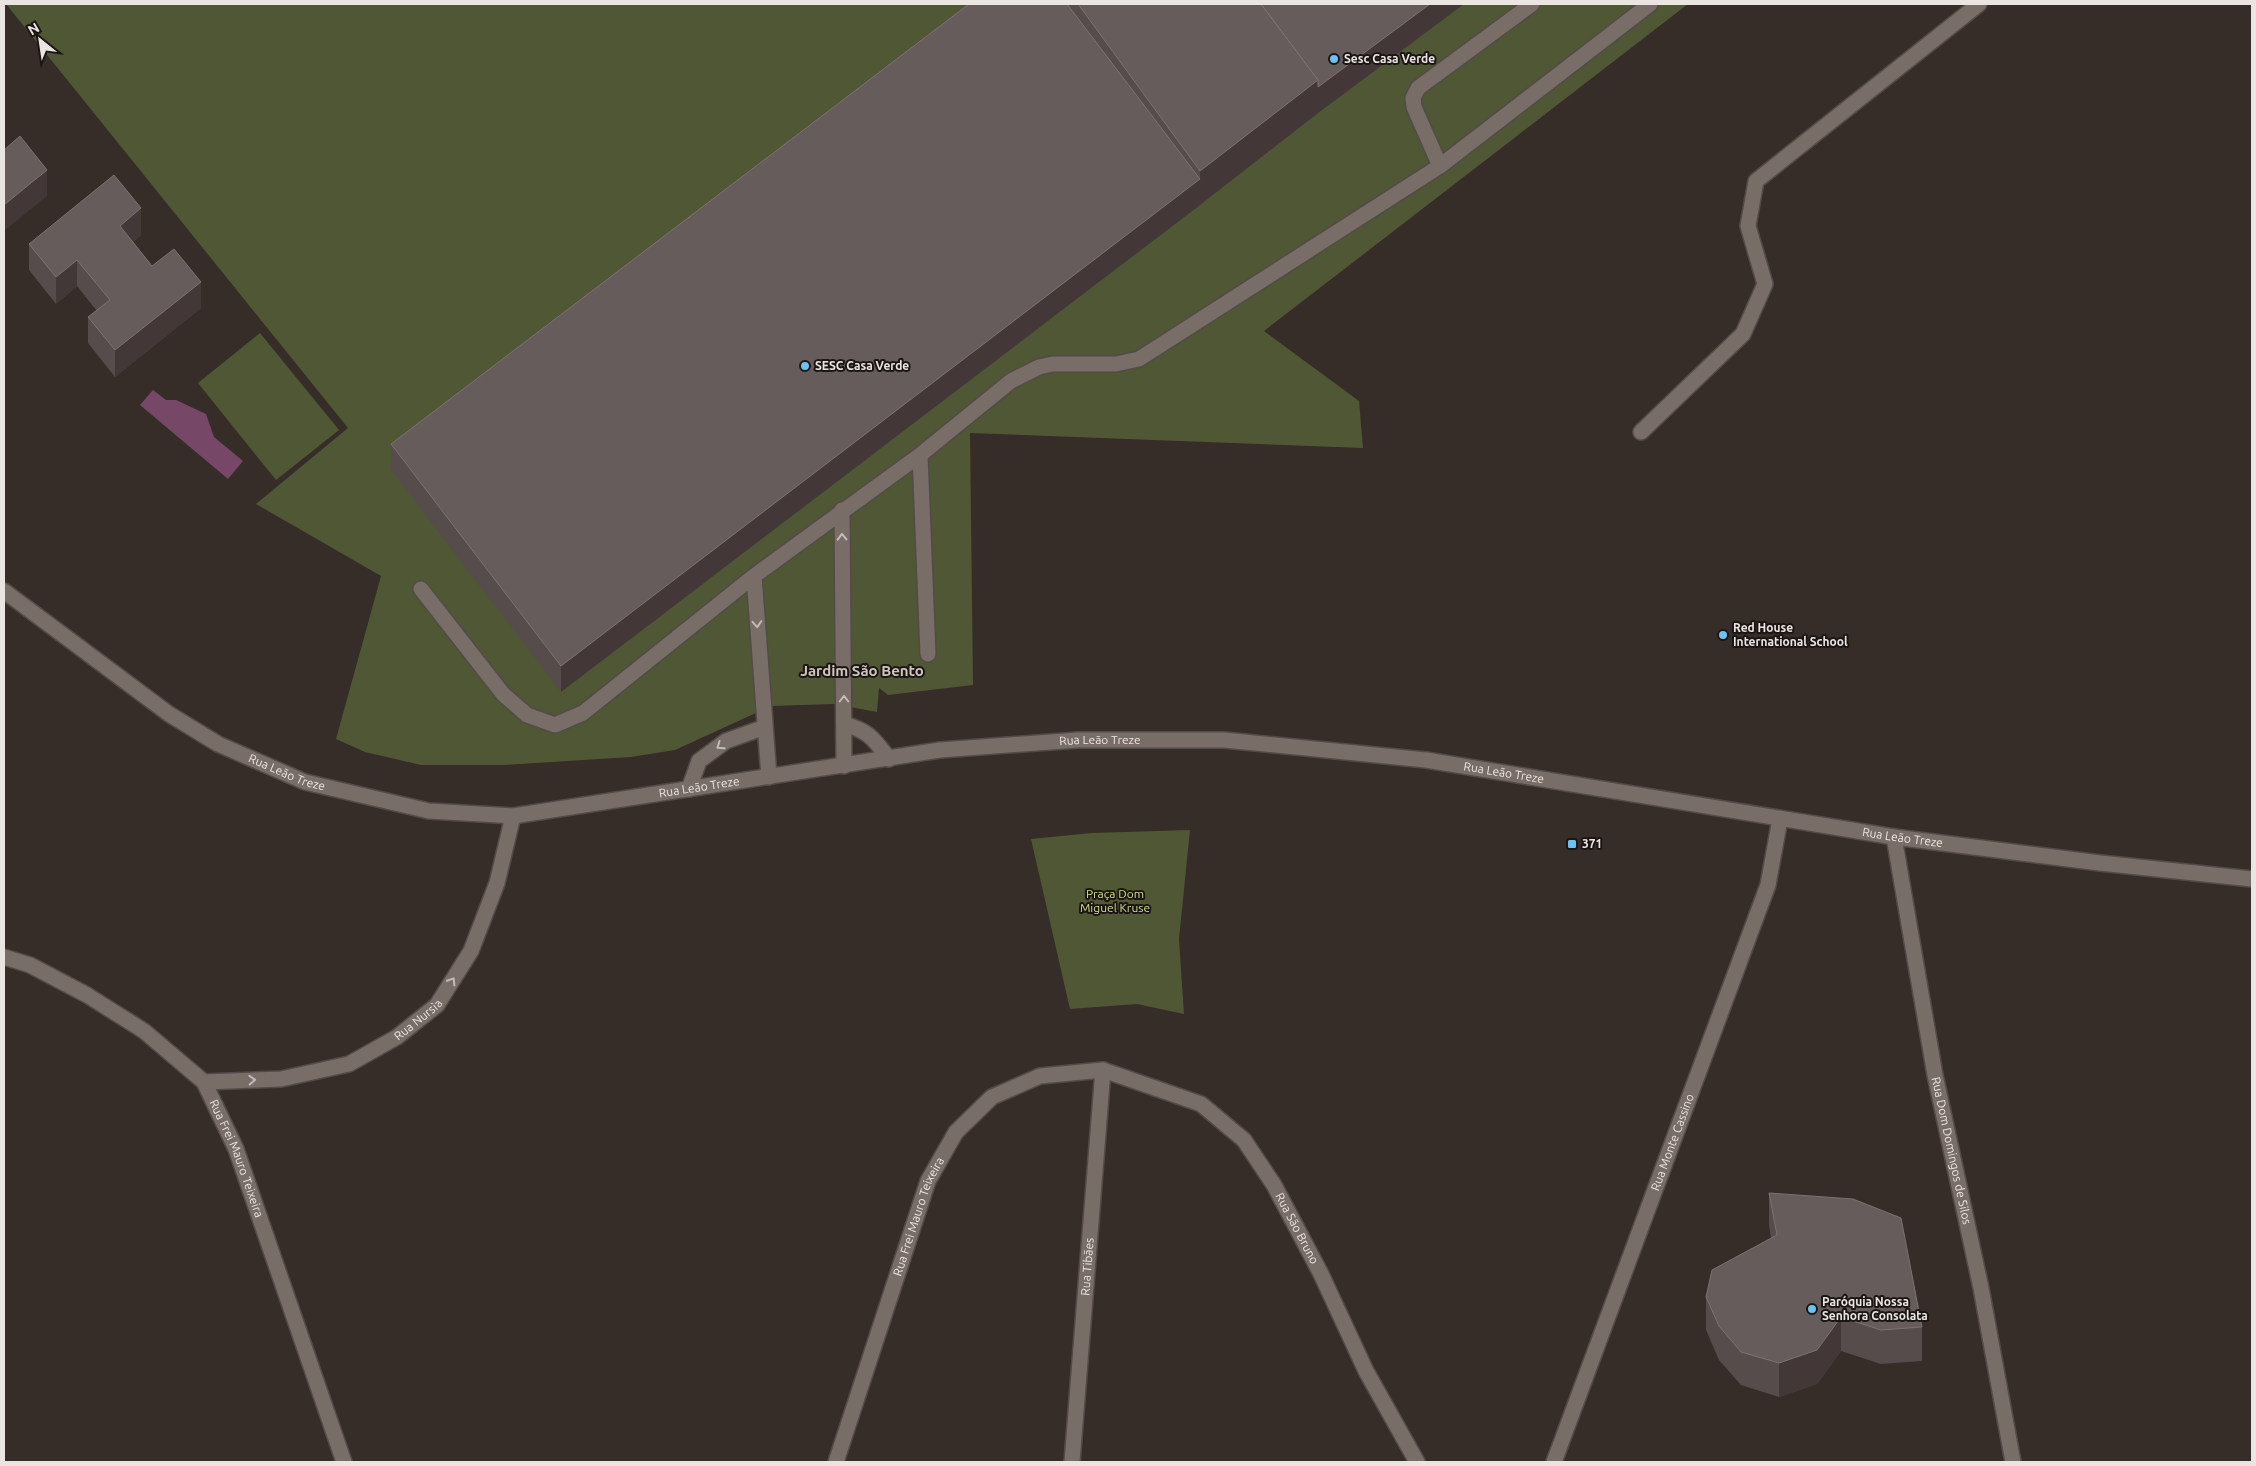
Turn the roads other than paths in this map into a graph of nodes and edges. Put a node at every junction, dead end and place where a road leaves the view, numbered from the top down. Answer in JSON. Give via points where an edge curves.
{"nodes":[{"id":1,"x":1532,"y":4,"type":"edge"},
{"id":2,"x":1650,"y":4,"type":"edge"},
{"id":3,"x":1979,"y":4,"type":"edge"},
{"id":4,"x":1440,"y":166,"type":"junction"},
{"id":5,"x":1641,"y":432,"type":"dead end"},
{"id":6,"x":920,"y":455,"type":"junction"},
{"id":7,"x":842,"y":510,"type":"junction"},
{"id":8,"x":754,"y":576,"type":"junction"},
{"id":9,"x":421,"y":590,"type":"dead end"},
{"id":10,"x":4,"y":591,"type":"edge"},
{"id":11,"x":928,"y":654,"type":"dead end"},
{"id":12,"x":844,"y":724,"type":"junction"},
{"id":13,"x":765,"y":727,"type":"junction"},
{"id":14,"x":889,"y":759,"type":"junction"},
{"id":15,"x":844,"y":766,"type":"junction"},
{"id":16,"x":769,"y":777,"type":"junction"},
{"id":17,"x":689,"y":789,"type":"junction"},
{"id":18,"x":513,"y":816,"type":"junction"},
{"id":19,"x":1780,"y":819,"type":"junction"},
{"id":20,"x":1894,"y":837,"type":"junction"},
{"id":21,"x":2252,"y":879,"type":"edge"},
{"id":22,"x":4,"y":957,"type":"edge"},
{"id":23,"x":1103,"y":1070,"type":"junction"},
{"id":24,"x":204,"y":1082,"type":"junction"},
{"id":25,"x":344,"y":1462,"type":"edge"},
{"id":26,"x":836,"y":1462,"type":"edge"},
{"id":27,"x":1072,"y":1462,"type":"edge"},
{"id":28,"x":1417,"y":1462,"type":"edge"},
{"id":29,"x":1554,"y":1462,"type":"edge"},
{"id":30,"x":2013,"y":1462,"type":"edge"}],
"edges":[{"from":1,"to":4,"type":"street","via":[[1418,88],[1413,98],[1414,107]]},
{"from":2,"to":4,"type":"street"},
{"from":3,"to":5,"type":"street","via":[[1756,181],[1748,226],[1765,284],[1743,334]]},
{"from":4,"to":6,"type":"street","via":[[1140,359],[1116,364],[1053,364],[1039,368],[1011,381]]},
{"from":6,"to":7,"type":"street"},
{"from":6,"to":11,"type":"street"},
{"from":7,"to":8,"type":"street"},
{"from":12,"to":7,"type":"street","one_way":true},
{"from":8,"to":9,"type":"street","via":[[582,713],[555,725],[527,715],[503,694]]},
{"from":8,"to":13,"type":"street","one_way":true},
{"from":10,"to":18,"type":"street","name":"Rua Leão Treze","via":[[169,714],[243,756],[305,782],[419,809]]},
{"from":12,"to":14,"type":"street","via":[[861,728]]},
{"from":12,"to":15,"type":"street"},
{"from":13,"to":16,"type":"street"},
{"from":13,"to":17,"type":"street","one_way":true,"via":[[726,742],[699,761]]},
{"from":14,"to":15,"type":"street","name":"Rua Leão Treze"},
{"from":14,"to":19,"type":"street","name":"Rua Leão Treze","via":[[940,750],[1078,740],[1224,740],[1426,760]]},
{"from":15,"to":16,"type":"street","name":"Rua Leão Treze"},
{"from":16,"to":17,"type":"street","name":"Rua Leão Treze"},
{"from":17,"to":18,"type":"street","name":"Rua Leão Treze"},
{"from":24,"to":18,"type":"street","name":"Rua Nursìa","one_way":true,"via":[[281,1078],[350,1064],[397,1037],[437,1005],[470,951],[497,883]]},
{"from":19,"to":20,"type":"street","name":"Rua Leão Treze"},
{"from":19,"to":29,"type":"street","name":"Rua Monte Cassino","via":[[1768,885]]},
{"from":20,"to":21,"type":"street","name":"Rua Leão Treze"},
{"from":20,"to":30,"type":"street","name":"Rua Dom Domingos de Silos","via":[[1935,1075],[1983,1297]]},
{"from":22,"to":24,"type":"street","name":"Rua Frei Mauro Teixeira","via":[[30,965],[87,995],[144,1031]]},
{"from":23,"to":26,"type":"street","name":"Rua Frei Mauro Teixeira","via":[[1040,1076],[992,1097],[956,1132],[928,1181]]},
{"from":23,"to":27,"type":"street","name":"Rua Tibães"},
{"from":23,"to":28,"type":"street","name":"Rua São Bruno","via":[[1201,1104],[1244,1140],[1274,1185],[1321,1274],[1366,1371]]},
{"from":24,"to":25,"type":"street","name":"Rua Frei Mauro Teixeira","via":[[236,1149]]}]}
